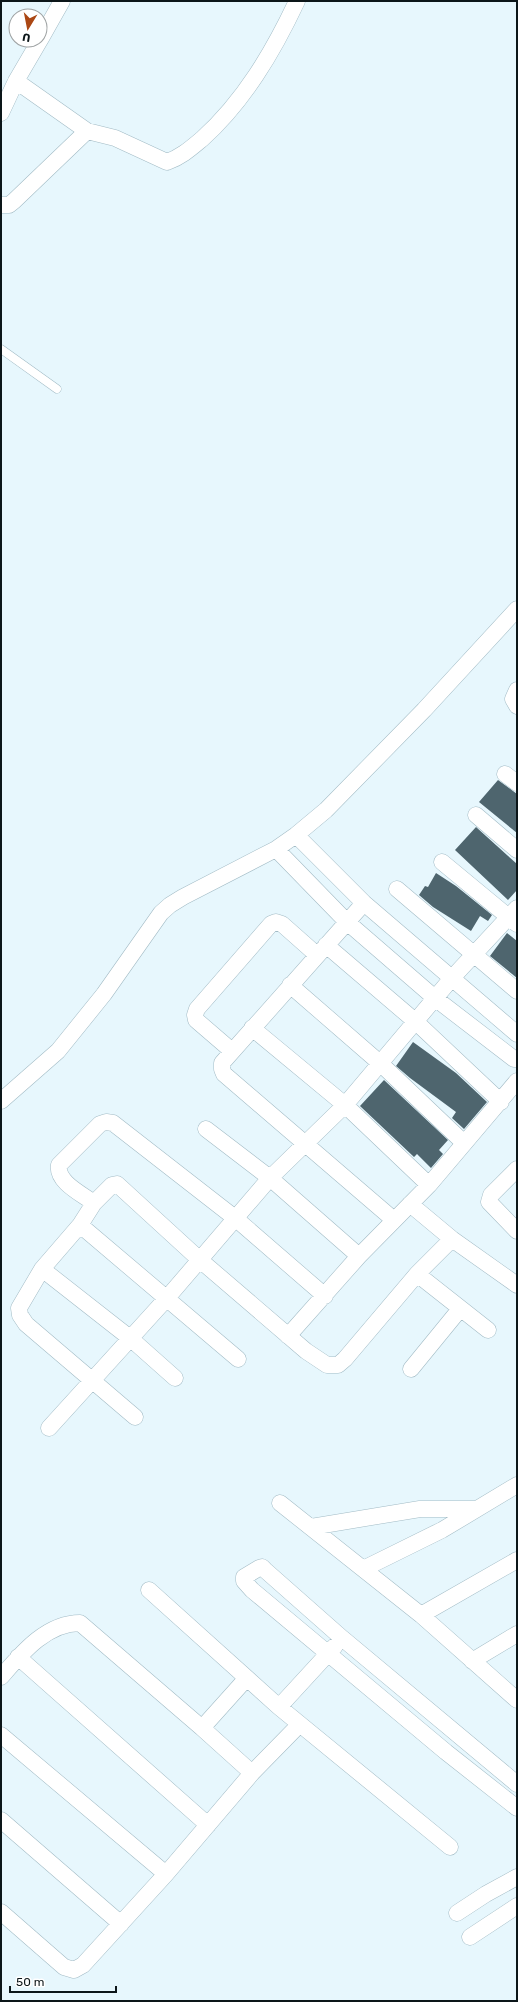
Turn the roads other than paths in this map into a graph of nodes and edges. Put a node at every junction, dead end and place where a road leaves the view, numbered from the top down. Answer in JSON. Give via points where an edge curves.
{"nodes":[{"id":1,"x":62,"y":1,"type":"edge"},
{"id":2,"x":297,"y":1,"type":"edge"},
{"id":3,"x":48,"y":26,"type":"edge"},
{"id":4,"x":35,"y":48,"type":"edge"},
{"id":5,"x":16,"y":81,"type":"junction"},
{"id":6,"x":1,"y":113,"type":"edge"},
{"id":7,"x":87,"y":131,"type":"junction"},
{"id":8,"x":1,"y":205,"type":"edge"},
{"id":9,"x":1,"y":349,"type":"edge"},
{"id":10,"x":57,"y":389,"type":"dead end"},
{"id":11,"x":517,"y":609,"type":"edge"},
{"id":12,"x":517,"y":690,"type":"edge"},
{"id":13,"x":517,"y":706,"type":"edge"},
{"id":14,"x":476,"y":815,"type":"dead end"},
{"id":15,"x":296,"y":835,"type":"junction"},
{"id":16,"x":276,"y":849,"type":"junction"},
{"id":17,"x":517,"y":850,"type":"edge"},
{"id":18,"x":442,"y":862,"type":"dead end"},
{"id":19,"x":397,"y":889,"type":"dead end"},
{"id":20,"x":364,"y":903,"type":"junction"},
{"id":21,"x":514,"y":916,"type":"edge"},
{"id":22,"x":347,"y":922,"type":"junction"},
{"id":23,"x":321,"y":950,"type":"junction"},
{"id":24,"x":473,"y":955,"type":"junction"},
{"id":25,"x":452,"y":978,"type":"junction"},
{"id":26,"x":290,"y":985,"type":"junction"},
{"id":27,"x":517,"y":991,"type":"edge"},
{"id":28,"x":436,"y":999,"type":"junction"},
{"id":29,"x":415,"y":1021,"type":"junction"},
{"id":30,"x":252,"y":1028,"type":"junction"},
{"id":31,"x":517,"y":1034,"type":"edge"},
{"id":32,"x":232,"y":1051,"type":"junction"},
{"id":33,"x":517,"y":1060,"type":"edge"},
{"id":34,"x":381,"y":1064,"type":"junction"},
{"id":35,"x":517,"y":1081,"type":"edge"},
{"id":36,"x":1,"y":1101,"type":"edge"},
{"id":37,"x":501,"y":1102,"type":"junction"},
{"id":38,"x":345,"y":1105,"type":"junction"},
{"id":39,"x":206,"y":1129,"type":"dead end"},
{"id":40,"x":306,"y":1144,"type":"junction"},
{"id":41,"x":464,"y":1144,"type":"junction"},
{"id":42,"x":517,"y":1169,"type":"edge"},
{"id":43,"x":270,"y":1178,"type":"junction"},
{"id":44,"x":429,"y":1185,"type":"junction"},
{"id":45,"x":94,"y":1203,"type":"junction"},
{"id":46,"x":410,"y":1204,"type":"junction"},
{"id":47,"x":235,"y":1218,"type":"junction"},
{"id":48,"x":394,"y":1220,"type":"junction"},
{"id":49,"x":80,"y":1225,"type":"junction"},
{"id":50,"x":517,"y":1231,"type":"edge"},
{"id":51,"x":452,"y":1239,"type":"junction"},
{"id":52,"x":359,"y":1256,"type":"junction"},
{"id":53,"x":200,"y":1260,"type":"junction"},
{"id":54,"x":42,"y":1269,"type":"junction"},
{"id":55,"x":417,"y":1274,"type":"junction"},
{"id":56,"x":514,"y":1278,"type":"edge"},
{"id":57,"x":325,"y":1296,"type":"junction"},
{"id":58,"x":167,"y":1298,"type":"junction"},
{"id":59,"x":460,"y":1309,"type":"junction"},
{"id":60,"x":488,"y":1330,"type":"dead end"},
{"id":61,"x":288,"y":1336,"type":"junction"},
{"id":62,"x":130,"y":1338,"type":"junction"},
{"id":63,"x":238,"y":1359,"type":"dead end"},
{"id":64,"x":411,"y":1368,"type":"dead end"},
{"id":65,"x":175,"y":1378,"type":"dead end"},
{"id":66,"x":92,"y":1380,"type":"junction"},
{"id":67,"x":135,"y":1417,"type":"dead end"},
{"id":68,"x":49,"y":1428,"type":"dead end"},
{"id":69,"x":517,"y":1485,"type":"edge"},
{"id":70,"x":280,"y":1503,"type":"dead end"},
{"id":71,"x":476,"y":1509,"type":"junction"},
{"id":72,"x":311,"y":1527,"type":"junction"},
{"id":73,"x":517,"y":1560,"type":"edge"},
{"id":74,"x":363,"y":1570,"type":"junction"},
{"id":75,"x":149,"y":1590,"type":"dead end"},
{"id":76,"x":422,"y":1615,"type":"junction"},
{"id":77,"x":517,"y":1634,"type":"edge"},
{"id":78,"x":342,"y":1638,"type":"junction"},
{"id":79,"x":329,"y":1653,"type":"junction"},
{"id":80,"x":18,"y":1658,"type":"junction"},
{"id":81,"x":472,"y":1661,"type":"junction"},
{"id":82,"x":1,"y":1677,"type":"edge"},
{"id":83,"x":246,"y":1679,"type":"junction"},
{"id":84,"x":517,"y":1700,"type":"edge"},
{"id":85,"x":279,"y":1707,"type":"junction"},
{"id":86,"x":299,"y":1725,"type":"junction"},
{"id":87,"x":202,"y":1728,"type":"junction"},
{"id":88,"x":1,"y":1735,"type":"edge"},
{"id":89,"x":252,"y":1773,"type":"junction"},
{"id":90,"x":517,"y":1784,"type":"edge"},
{"id":91,"x":517,"y":1808,"type":"edge"},
{"id":92,"x":1,"y":1820,"type":"edge"},
{"id":93,"x":208,"y":1825,"type":"junction"},
{"id":94,"x":450,"y":1847,"type":"dead end"},
{"id":95,"x":166,"y":1874,"type":"junction"},
{"id":96,"x":517,"y":1877,"type":"edge"},
{"id":97,"x":517,"y":1906,"type":"edge"},
{"id":98,"x":1,"y":1912,"type":"edge"},
{"id":99,"x":457,"y":1913,"type":"dead end"},
{"id":100,"x":121,"y":1924,"type":"junction"},
{"id":101,"x":470,"y":1937,"type":"dead end"}],
"edges":[{"from":1,"to":3,"type":"street"},
{"from":2,"to":7,"type":"street","via":[[250,86],[217,125],[180,158],[167,162],[115,138]]},
{"from":4,"to":5,"type":"street"},
{"from":5,"to":6,"type":"street"},
{"from":5,"to":7,"type":"street"},
{"from":7,"to":8,"type":"street","via":[[14,201],[9,205]]},
{"from":9,"to":10,"type":"lane"},
{"from":11,"to":15,"type":"street","via":[[338,800]]},
{"from":12,"to":13,"type":"street","via":[[513,699]]},
{"from":14,"to":17,"type":"street"},
{"from":15,"to":16,"type":"street"},
{"from":15,"to":20,"type":"street"},
{"from":16,"to":22,"type":"street"},
{"from":16,"to":36,"type":"street","via":[[170,904],[104,994],[58,1051]]},
{"from":18,"to":21,"type":"street"},
{"from":19,"to":24,"type":"street"},
{"from":20,"to":22,"type":"street"},
{"from":20,"to":25,"type":"street"},
{"from":21,"to":24,"type":"street"},
{"from":22,"to":23,"type":"street"},
{"from":22,"to":28,"type":"street"},
{"from":23,"to":26,"type":"street"},
{"from":23,"to":29,"type":"street"},
{"from":23,"to":32,"type":"street","via":[[282,924],[271,924],[194,1015],[196,1020]]},
{"from":24,"to":25,"type":"street"},
{"from":24,"to":27,"type":"street"},
{"from":25,"to":28,"type":"street"},
{"from":25,"to":31,"type":"street"},
{"from":26,"to":30,"type":"street"},
{"from":26,"to":34,"type":"street"},
{"from":28,"to":29,"type":"street"},
{"from":28,"to":33,"type":"street"},
{"from":29,"to":34,"type":"street"},
{"from":29,"to":37,"type":"street"},
{"from":30,"to":32,"type":"street"},
{"from":30,"to":38,"type":"street"},
{"from":32,"to":40,"type":"street","via":[[222,1063],[224,1074]]},
{"from":34,"to":38,"type":"street"},
{"from":34,"to":41,"type":"street"},
{"from":35,"to":37,"type":"street"},
{"from":37,"to":41,"type":"street"},
{"from":38,"to":40,"type":"street"},
{"from":38,"to":44,"type":"street"},
{"from":39,"to":43,"type":"street"},
{"from":40,"to":43,"type":"street"},
{"from":40,"to":48,"type":"street"},
{"from":41,"to":44,"type":"street"},
{"from":42,"to":50,"type":"street","via":[[491,1195],[489,1202]]},
{"from":43,"to":47,"type":"street"},
{"from":43,"to":52,"type":"street"},
{"from":44,"to":46,"type":"street"},
{"from":45,"to":47,"type":"street","via":[[62,1180],[58,1171],[59,1165],[100,1124],[106,1122],[113,1123]]},
{"from":45,"to":49,"type":"street"},
{"from":45,"to":53,"type":"street","via":[[112,1185],[117,1184]]},
{"from":46,"to":48,"type":"street"},
{"from":46,"to":51,"type":"street"},
{"from":47,"to":53,"type":"street"},
{"from":47,"to":57,"type":"street"},
{"from":48,"to":52,"type":"street"},
{"from":49,"to":54,"type":"street"},
{"from":49,"to":58,"type":"street"},
{"from":51,"to":55,"type":"street"},
{"from":51,"to":56,"type":"street"},
{"from":52,"to":57,"type":"street"},
{"from":53,"to":58,"type":"street"},
{"from":53,"to":61,"type":"street"},
{"from":54,"to":62,"type":"street"},
{"from":54,"to":66,"type":"street","via":[[19,1308],[20,1316]]},
{"from":55,"to":59,"type":"street"},
{"from":55,"to":61,"type":"street","via":[[338,1365],[327,1365]]},
{"from":57,"to":61,"type":"street"},
{"from":58,"to":62,"type":"street"},
{"from":58,"to":63,"type":"street"},
{"from":59,"to":60,"type":"street"},
{"from":59,"to":64,"type":"street"},
{"from":62,"to":65,"type":"street"},
{"from":62,"to":66,"type":"street"},
{"from":66,"to":67,"type":"street"},
{"from":66,"to":68,"type":"street"},
{"from":69,"to":71,"type":"street"},
{"from":70,"to":72,"type":"street"},
{"from":71,"to":72,"type":"street","via":[[420,1509]]},
{"from":71,"to":74,"type":"street","via":[[442,1530]]},
{"from":72,"to":74,"type":"street"},
{"from":73,"to":76,"type":"street"},
{"from":74,"to":76,"type":"street"},
{"from":75,"to":83,"type":"street"},
{"from":76,"to":81,"type":"street"},
{"from":77,"to":81,"type":"street"},
{"from":78,"to":79,"type":"street"},
{"from":78,"to":79,"type":"street","via":[[262,1567],[244,1578],[252,1590]]},
{"from":78,"to":90,"type":"street"},
{"from":79,"to":85,"type":"street"},
{"from":79,"to":91,"type":"street"},
{"from":80,"to":82,"type":"street"},
{"from":80,"to":87,"type":"street","via":[[48,1632],[71,1623],[80,1623]]},
{"from":80,"to":93,"type":"street"},
{"from":81,"to":84,"type":"street"},
{"from":83,"to":85,"type":"street"},
{"from":83,"to":87,"type":"street"},
{"from":85,"to":86,"type":"street"},
{"from":86,"to":89,"type":"street"},
{"from":86,"to":94,"type":"street"},
{"from":87,"to":89,"type":"street"},
{"from":88,"to":95,"type":"street"},
{"from":89,"to":93,"type":"street"},
{"from":92,"to":100,"type":"street"},
{"from":93,"to":95,"type":"street"},
{"from":95,"to":100,"type":"street"},
{"from":96,"to":99,"type":"street"},
{"from":97,"to":101,"type":"street"},
{"from":98,"to":100,"type":"street","via":[[64,1967],[74,1970],[84,1965]]}]}
